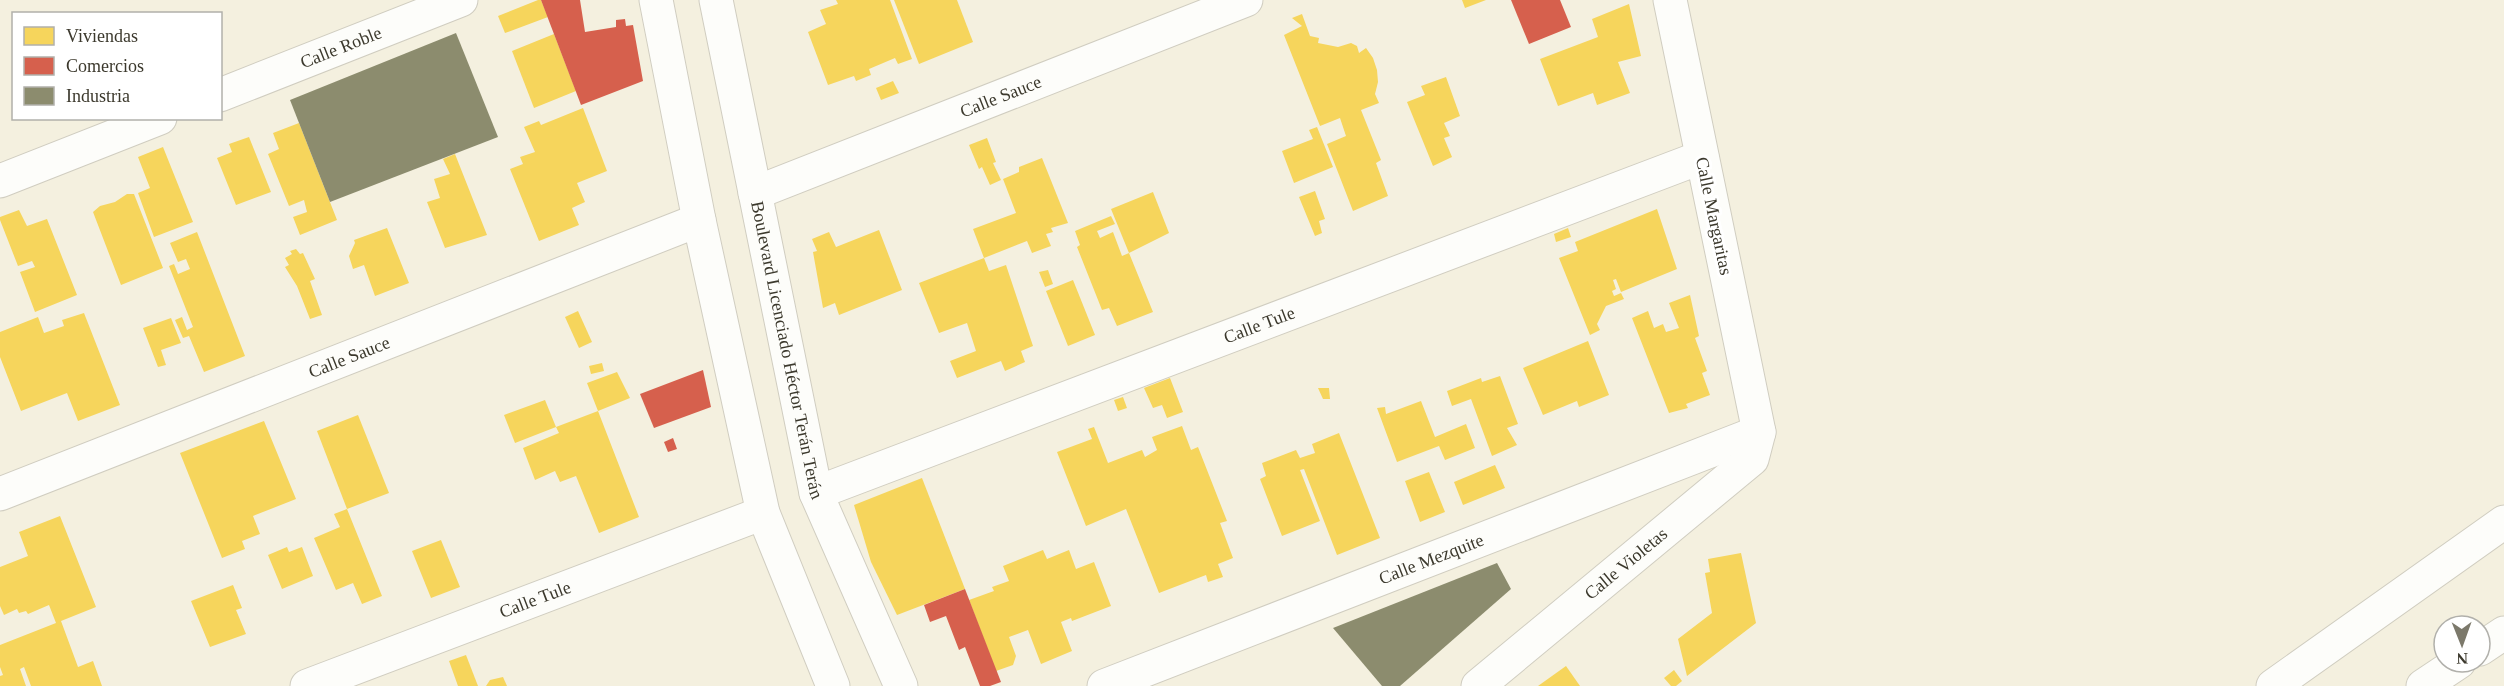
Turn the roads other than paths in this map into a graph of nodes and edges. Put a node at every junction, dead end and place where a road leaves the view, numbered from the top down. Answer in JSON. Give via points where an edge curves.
{"nodes":[{"id":1,"x":461,"y":0,"type":"edge"},
{"id":2,"x":657,"y":0,"type":"edge"},
{"id":3,"x":716,"y":0,"type":"edge"},
{"id":4,"x":1246,"y":0,"type":"edge"},
{"id":5,"x":1670,"y":0,"type":"edge"},
{"id":6,"x":222,"y":94,"type":"edge"},
{"id":7,"x":155,"y":120,"type":"edge"},
{"id":8,"x":1702,"y":157,"type":"junction"},
{"id":9,"x":0,"y":181,"type":"edge"},
{"id":10,"x":755,"y":193,"type":"junction"},
{"id":11,"x":699,"y":220,"type":"junction"},
{"id":12,"x":1759,"y":432,"type":"junction"},
{"id":13,"x":816,"y":493,"type":"junction"},
{"id":14,"x":0,"y":494,"type":"edge"},
{"id":15,"x":763,"y":513,"type":"junction"},
{"id":16,"x":2504,"y":522,"type":"edge"},
{"id":17,"x":2441,"y":674,"type":"edge"},
{"id":18,"x":307,"y":686,"type":"edge"},
{"id":19,"x":832,"y":686,"type":"edge"},
{"id":20,"x":901,"y":686,"type":"edge"},
{"id":21,"x":1104,"y":686,"type":"edge"},
{"id":22,"x":1478,"y":686,"type":"edge"},
{"id":23,"x":2272,"y":686,"type":"edge"},
{"id":24,"x":2423,"y":686,"type":"edge"}],
"edges":[{"from":1,"to":6,"type":"street","name":"Calle Roble"},
{"from":2,"to":11,"type":"street"},
{"from":3,"to":10,"type":"street","name":"Boulevard Licenciado Héctor Terán Terán"},
{"from":4,"to":10,"type":"street","name":"Calle Sauce"},
{"from":5,"to":8,"type":"street","name":"Calle Margaritas"},
{"from":7,"to":9,"type":"street"},
{"from":8,"to":12,"type":"street","name":"Calle Margaritas"},
{"from":8,"to":13,"type":"street","name":"Calle Tule"},
{"from":10,"to":13,"type":"street","name":"Boulevard Licenciado Héctor Terán Terán"},
{"from":11,"to":14,"type":"street","name":"Calle Sauce"},
{"from":11,"to":15,"type":"street"},
{"from":12,"to":21,"type":"street","name":"Calle Mezquite"},
{"from":12,"to":22,"type":"street","name":"Calle Violetas","via":[[1752,459]]},
{"from":13,"to":20,"type":"street","name":"Boulevard Licenciado Héctor Terán Terán"},
{"from":15,"to":18,"type":"street","name":"Calle Tule"},
{"from":15,"to":19,"type":"street"},
{"from":16,"to":23,"type":"street"},
{"from":17,"to":24,"type":"street"}]}
